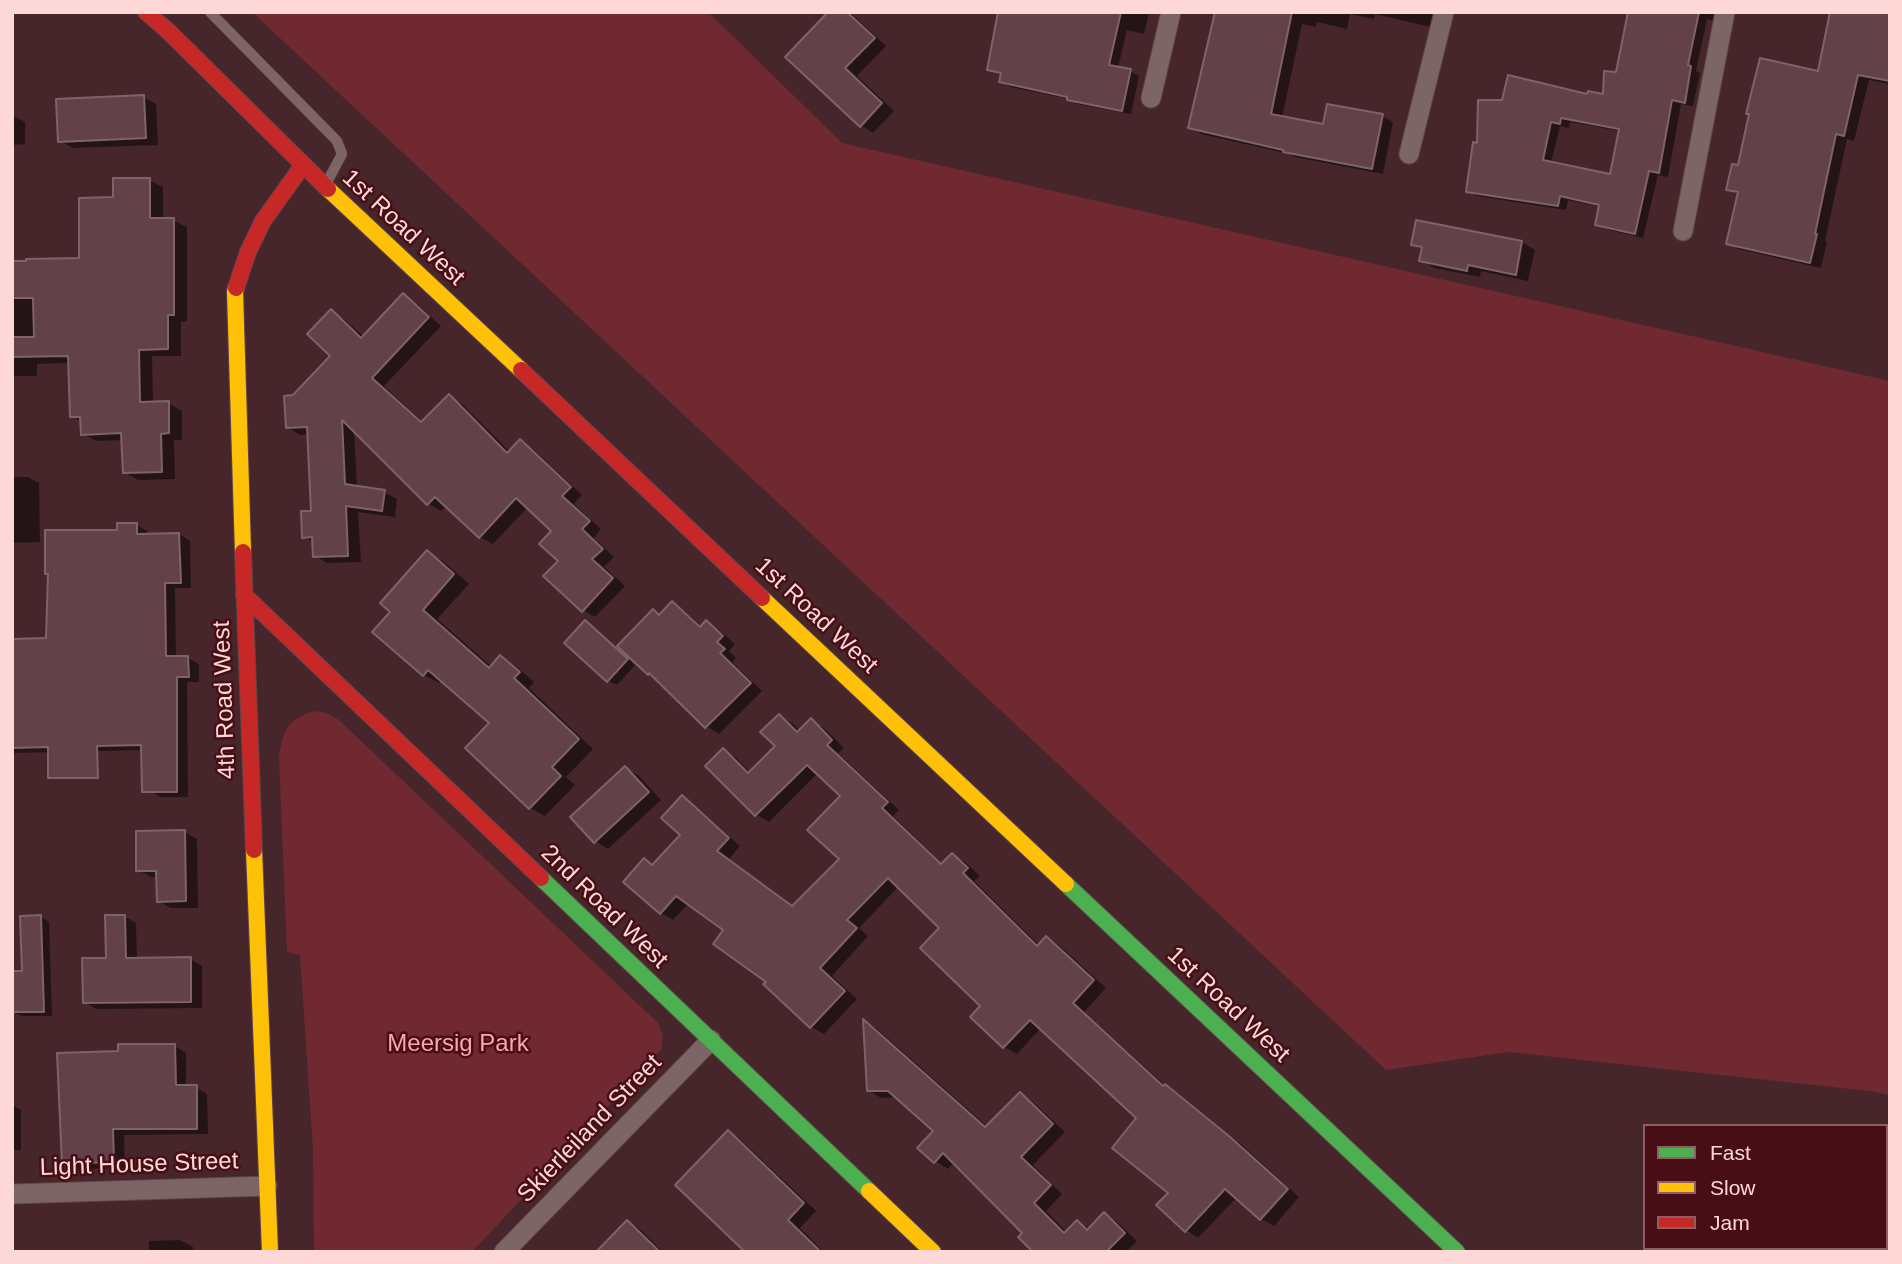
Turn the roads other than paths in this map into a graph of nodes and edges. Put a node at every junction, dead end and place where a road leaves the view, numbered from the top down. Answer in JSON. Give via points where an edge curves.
{"nodes":[{"id":1,"x":146,"y":12,"type":"edge"},
{"id":2,"x":210,"y":12,"type":"edge"},
{"id":3,"x":1171,"y":12,"type":"edge"},
{"id":4,"x":1444,"y":12,"type":"edge"},
{"id":5,"x":1725,"y":12,"type":"edge"},
{"id":6,"x":1151,"y":98,"type":"dead end"},
{"id":7,"x":1409,"y":154,"type":"dead end"},
{"id":8,"x":303,"y":165,"type":"junction"},
{"id":9,"x":325,"y":186,"type":"junction"},
{"id":10,"x":1683,"y":231,"type":"dead end"},
{"id":11,"x":244,"y":595,"type":"junction"},
{"id":12,"x":711,"y":1040,"type":"junction"},
{"id":13,"x":267,"y":1186,"type":"junction"},
{"id":14,"x":12,"y":1194,"type":"edge"},
{"id":15,"x":270,"y":1252,"type":"edge"},
{"id":16,"x":504,"y":1252,"type":"edge"},
{"id":17,"x":933,"y":1252,"type":"edge"},
{"id":18,"x":1457,"y":1252,"type":"edge"}],
"edges":[{"from":1,"to":8,"type":"street","name":"1st Road West"},
{"from":2,"to":9,"type":"lane","via":[[337,141],[342,154]]},
{"from":3,"to":6,"type":"street"},
{"from":4,"to":7,"type":"street"},
{"from":5,"to":10,"type":"street"},
{"from":8,"to":9,"type":"street","name":"1st Road West"},
{"from":8,"to":11,"type":"street","name":"4th Road West","via":[[262,221],[234,292]]},
{"from":9,"to":18,"type":"street","name":"1st Road West"},
{"from":11,"to":12,"type":"street","name":"2nd Road West"},
{"from":11,"to":13,"type":"street","name":"4th Road West"},
{"from":12,"to":16,"type":"street","name":"Skierleiland Street"},
{"from":12,"to":17,"type":"street","name":"2nd Road West"},
{"from":13,"to":14,"type":"street","name":"Light House Street"},
{"from":13,"to":15,"type":"street","name":"4th Road West"}]}
